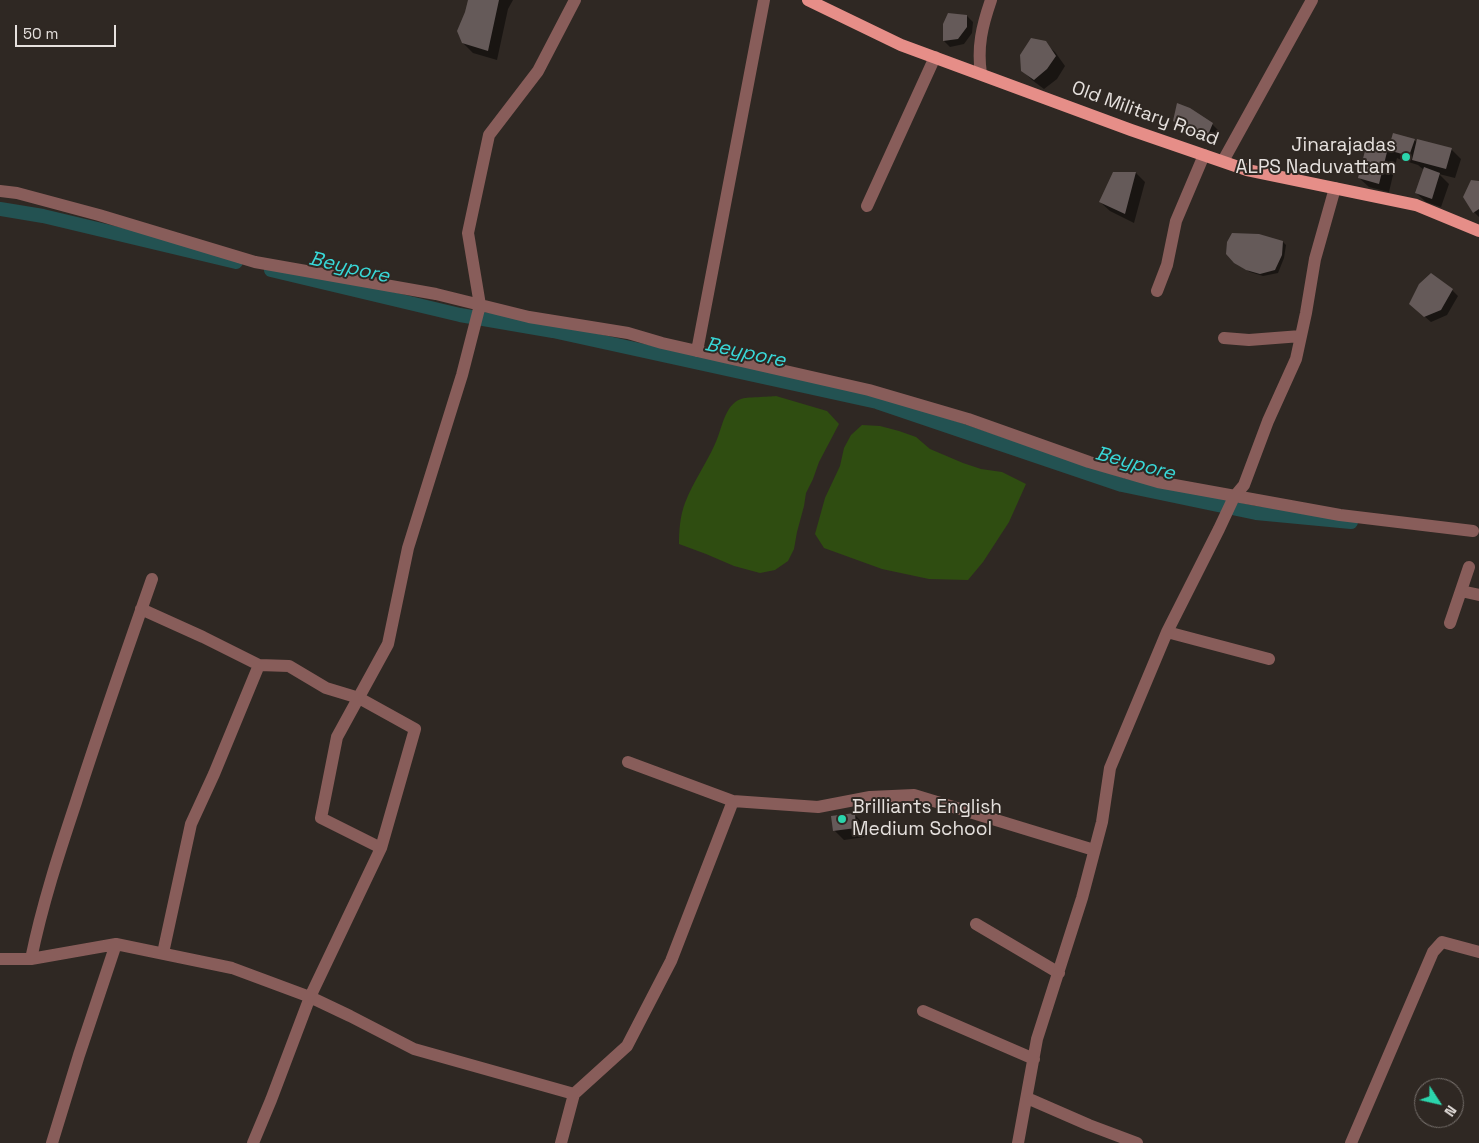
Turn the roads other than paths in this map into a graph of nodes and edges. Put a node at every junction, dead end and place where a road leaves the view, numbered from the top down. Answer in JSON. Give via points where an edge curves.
{"nodes":[{"id":1,"x":575,"y":0,"type":"edge"},
{"id":2,"x":764,"y":0,"type":"edge"},
{"id":3,"x":808,"y":0,"type":"edge"},
{"id":4,"x":991,"y":0,"type":"edge"},
{"id":5,"x":1312,"y":0,"type":"edge"},
{"id":6,"x":936,"y":57,"type":"junction"},
{"id":7,"x":981,"y":74,"type":"junction"},
{"id":8,"x":1204,"y":155,"type":"junction"},
{"id":9,"x":1223,"y":161,"type":"junction"},
{"id":10,"x":1335,"y":188,"type":"junction"},
{"id":11,"x":0,"y":191,"type":"edge"},
{"id":12,"x":867,"y":206,"type":"dead end"},
{"id":13,"x":1479,"y":231,"type":"edge"},
{"id":14,"x":1157,"y":292,"type":"dead end"},
{"id":15,"x":480,"y":305,"type":"junction"},
{"id":16,"x":1301,"y":336,"type":"junction"},
{"id":17,"x":1224,"y":338,"type":"dead end"},
{"id":18,"x":697,"y":351,"type":"junction"},
{"id":19,"x":1234,"y":497,"type":"junction"},
{"id":20,"x":1473,"y":531,"type":"dead end"},
{"id":21,"x":1469,"y":567,"type":"dead end"},
{"id":22,"x":152,"y":579,"type":"dead end"},
{"id":23,"x":1461,"y":591,"type":"junction"},
{"id":24,"x":1479,"y":595,"type":"edge"},
{"id":25,"x":141,"y":610,"type":"junction"},
{"id":26,"x":1450,"y":623,"type":"dead end"},
{"id":27,"x":1167,"y":632,"type":"junction"},
{"id":28,"x":1269,"y":660,"type":"dead end"},
{"id":29,"x":259,"y":665,"type":"junction"},
{"id":30,"x":358,"y":698,"type":"junction"},
{"id":31,"x":628,"y":762,"type":"dead end"},
{"id":32,"x":733,"y":801,"type":"junction"},
{"id":33,"x":381,"y":848,"type":"junction"},
{"id":34,"x":1094,"y":850,"type":"junction"},
{"id":35,"x":976,"y":924,"type":"dead end"},
{"id":36,"x":116,"y":944,"type":"junction"},
{"id":37,"x":1479,"y":952,"type":"edge"},
{"id":38,"x":163,"y":954,"type":"junction"},
{"id":39,"x":30,"y":958,"type":"junction"},
{"id":40,"x":0,"y":959,"type":"edge"},
{"id":41,"x":1058,"y":973,"type":"junction"},
{"id":42,"x":310,"y":998,"type":"junction"},
{"id":43,"x":923,"y":1011,"type":"dead end"},
{"id":44,"x":1034,"y":1059,"type":"junction"},
{"id":45,"x":574,"y":1094,"type":"junction"},
{"id":46,"x":1027,"y":1098,"type":"junction"},
{"id":47,"x":52,"y":1143,"type":"edge"},
{"id":48,"x":253,"y":1143,"type":"edge"},
{"id":49,"x":561,"y":1143,"type":"edge"},
{"id":50,"x":1018,"y":1143,"type":"edge"},
{"id":51,"x":1137,"y":1143,"type":"edge"},
{"id":52,"x":1351,"y":1143,"type":"edge"}],
"edges":[{"from":1,"to":15,"type":"street","via":[[538,71],[489,135],[468,233]]},
{"from":2,"to":18,"type":"street"},
{"from":3,"to":6,"type":"main road","name":"Old Military Road","via":[[901,45]]},
{"from":4,"to":7,"type":"street","via":[[981,35]]},
{"from":5,"to":9,"type":"street"},
{"from":6,"to":7,"type":"main road","name":"Old Military Road"},
{"from":6,"to":12,"type":"street"},
{"from":7,"to":8,"type":"main road","name":"Old Military Road"},
{"from":8,"to":9,"type":"main road","name":"Old Military Road"},
{"from":8,"to":14,"type":"street","via":[[1176,221],[1168,264]]},
{"from":9,"to":10,"type":"main road","name":"Old Military Road","via":[[1247,170]]},
{"from":10,"to":13,"type":"main road","name":"Old Military Road","via":[[1416,205]]},
{"from":10,"to":16,"type":"street","via":[[1315,259]]},
{"from":11,"to":15,"type":"street","via":[[99,215],[255,262],[436,294]]},
{"from":15,"to":18,"type":"street","via":[[628,333]]},
{"from":15,"to":30,"type":"street","via":[[462,375],[408,548],[388,644]]},
{"from":16,"to":17,"type":"street","via":[[1249,340]]},
{"from":16,"to":19,"type":"street","via":[[1296,359],[1244,485]]},
{"from":18,"to":19,"type":"street","via":[[869,390],[968,419],[1089,462],[1158,482]]},
{"from":19,"to":20,"type":"street","via":[[1340,515]]},
{"from":19,"to":27,"type":"street"},
{"from":21,"to":23,"type":"street"},
{"from":22,"to":25,"type":"street"},
{"from":23,"to":24,"type":"street"},
{"from":23,"to":26,"type":"street"},
{"from":25,"to":29,"type":"street"},
{"from":25,"to":39,"type":"street","via":[[89,759]]},
{"from":27,"to":28,"type":"street"},
{"from":27,"to":34,"type":"street","via":[[1110,768]]},
{"from":29,"to":30,"type":"street","via":[[289,666],[326,688]]},
{"from":29,"to":38,"type":"street","via":[[191,824]]},
{"from":30,"to":33,"type":"street","via":[[415,729]]},
{"from":30,"to":33,"type":"street","via":[[337,737],[321,818]]},
{"from":31,"to":32,"type":"street"},
{"from":32,"to":34,"type":"street","via":[[818,808],[870,797],[914,795]]},
{"from":32,"to":45,"type":"street","via":[[671,961],[627,1046]]},
{"from":33,"to":42,"type":"street"},
{"from":34,"to":41,"type":"street"},
{"from":35,"to":41,"type":"street"},
{"from":36,"to":38,"type":"street"},
{"from":36,"to":39,"type":"street"},
{"from":36,"to":47,"type":"street"},
{"from":37,"to":52,"type":"street","via":[[1442,942],[1433,952]]},
{"from":38,"to":42,"type":"street","via":[[232,968]]},
{"from":39,"to":40,"type":"street"},
{"from":41,"to":44,"type":"street"},
{"from":42,"to":45,"type":"street","via":[[414,1049]]},
{"from":42,"to":48,"type":"street"},
{"from":43,"to":44,"type":"street"},
{"from":44,"to":46,"type":"street"},
{"from":45,"to":49,"type":"street"},
{"from":46,"to":50,"type":"street"},
{"from":46,"to":51,"type":"street"}]}
